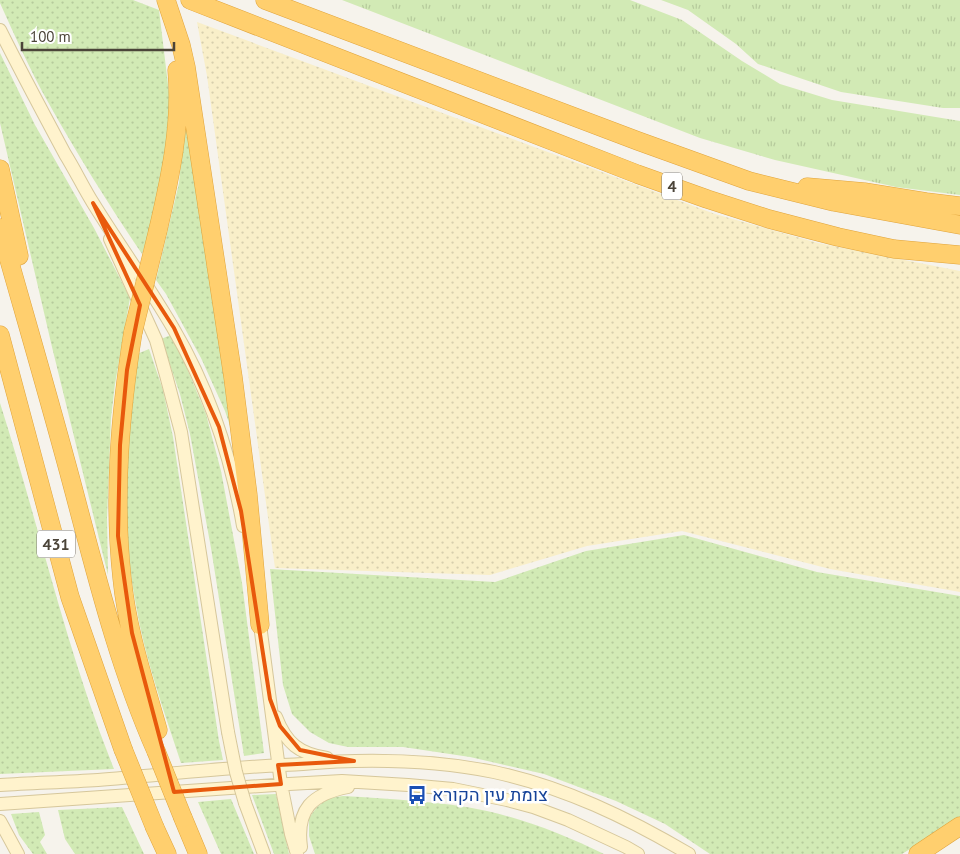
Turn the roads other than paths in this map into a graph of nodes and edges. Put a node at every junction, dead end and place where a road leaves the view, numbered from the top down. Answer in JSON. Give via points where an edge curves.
{"nodes":[{"id":1,"x":166,"y":0,"type":"edge"},
{"id":2,"x":190,"y":0,"type":"edge"},
{"id":3,"x":266,"y":0,"type":"edge"},
{"id":4,"x":0,"y":30,"type":"edge"},
{"id":5,"x":0,"y":169,"type":"edge"},
{"id":6,"x":749,"y":181,"type":"junction"},
{"id":7,"x":93,"y":203,"type":"junction"},
{"id":8,"x":960,"y":206,"type":"edge"},
{"id":9,"x":960,"y":225,"type":"edge"},
{"id":10,"x":0,"y":228,"type":"edge"},
{"id":11,"x":960,"y":255,"type":"edge"},
{"id":12,"x":0,"y":335,"type":"edge"},
{"id":13,"x":0,"y":372,"type":"edge"},
{"id":14,"x":46,"y":389,"type":"junction"},
{"id":15,"x":59,"y":557,"type":"junction"},
{"id":16,"x":260,"y":625,"type":"junction"},
{"id":17,"x":270,"y":699,"type":"junction"},
{"id":18,"x":159,"y":750,"type":"junction"},
{"id":19,"x":354,"y":761,"type":"junction"},
{"id":20,"x":278,"y":765,"type":"junction"},
{"id":21,"x":370,"y":782,"type":"junction"},
{"id":22,"x":281,"y":784,"type":"junction"},
{"id":23,"x":0,"y":785,"type":"edge"},
{"id":24,"x":0,"y":804,"type":"edge"},
{"id":25,"x":0,"y":821,"type":"edge"},
{"id":26,"x":960,"y":826,"type":"edge"},
{"id":27,"x":0,"y":836,"type":"edge"},
{"id":28,"x":17,"y":854,"type":"edge"},
{"id":29,"x":167,"y":854,"type":"edge"},
{"id":30,"x":198,"y":854,"type":"edge"},
{"id":31,"x":264,"y":854,"type":"edge"},
{"id":32,"x":297,"y":854,"type":"edge"},
{"id":33,"x":302,"y":854,"type":"edge"},
{"id":34,"x":638,"y":854,"type":"edge"},
{"id":35,"x":689,"y":854,"type":"edge"},
{"id":36,"x":918,"y":854,"type":"edge"}],
"edges":[{"from":1,"to":16,"type":"highway","via":[[186,67],[234,377]]},
{"from":1,"to":18,"type":"highway","bridge":true,"via":[[177,78],[176,136],[165,200],[133,332],[120,444],[117,506],[122,580]]},
{"from":2,"to":11,"type":"highway","number":"4","via":[[707,199],[838,237],[894,249]]},
{"from":3,"to":6,"type":"highway","number":"4"},
{"from":4,"to":7,"type":"main road"},
{"from":5,"to":14,"type":"highway"},
{"from":6,"to":8,"type":"highway","via":[[864,192]]},
{"from":6,"to":9,"type":"highway","number":"4","via":[[834,202]]},
{"from":7,"to":16,"type":"main road","via":[[174,328],[219,427],[241,511]]},
{"from":7,"to":31,"type":"main road","bridge":true,"via":[[156,340],[181,432],[228,732],[245,803]]},
{"from":10,"to":14,"type":"highway","number":"431"},
{"from":12,"to":15,"type":"highway","number":"431"},
{"from":13,"to":15,"type":"highway"},
{"from":14,"to":18,"type":"highway","number":"431","via":[[104,604],[130,684]]},
{"from":15,"to":29,"type":"highway","number":"431","bridge":true,"via":[[123,749]]},
{"from":16,"to":17,"type":"main road"},
{"from":17,"to":19,"type":"main road","via":[[284,735],[300,750],[321,757]]},
{"from":17,"to":20,"type":"main road"},
{"from":18,"to":30,"type":"highway","number":"431","bridge":true},
{"from":19,"to":20,"type":"main road"},
{"from":19,"to":35,"type":"main road","via":[[462,767],[541,784],[624,818]]},
{"from":20,"to":22,"type":"main road"},
{"from":20,"to":23,"type":"main road"},
{"from":21,"to":22,"type":"main road"},
{"from":21,"to":33,"type":"main road","via":[[336,789],[312,802],[301,818]]},
{"from":21,"to":34,"type":"main road","via":[[453,789],[507,800],[568,820]]},
{"from":22,"to":24,"type":"main road"},
{"from":22,"to":32,"type":"main road"},
{"from":25,"to":28,"type":"main road"},
{"from":26,"to":36,"type":"highway"},
{"from":27,"to":28,"type":"main road"}]}
